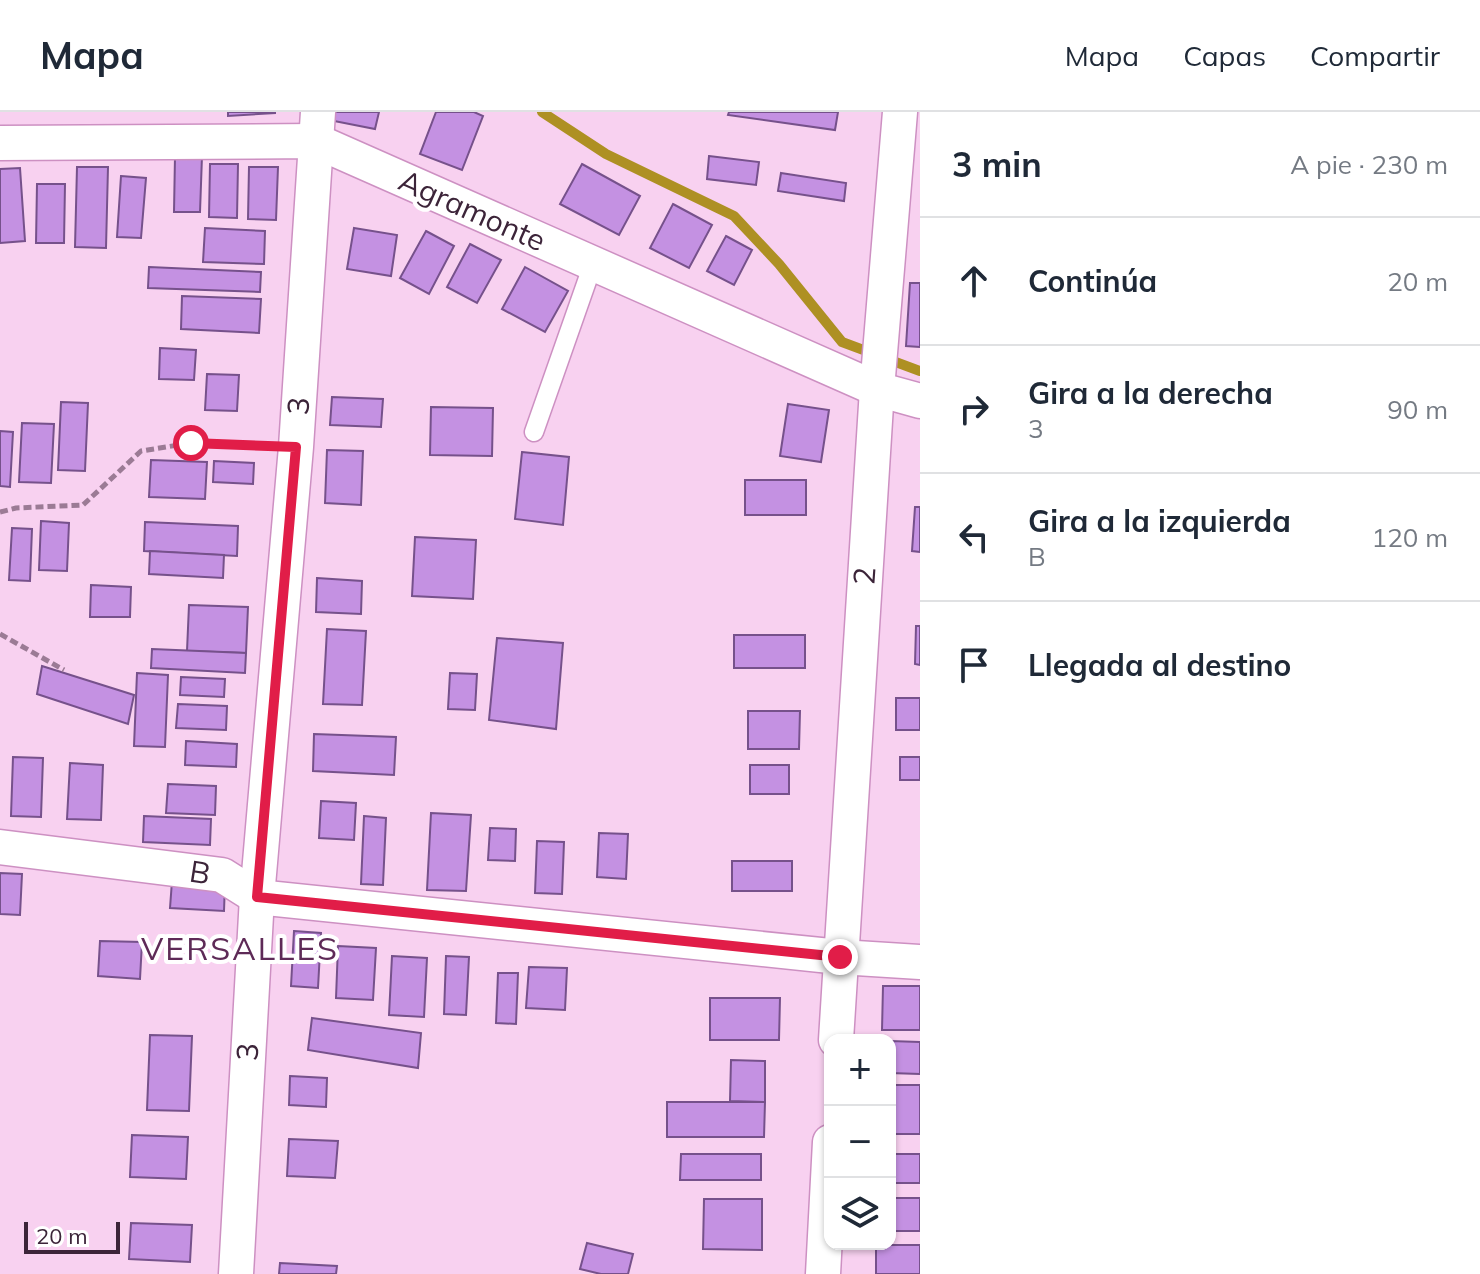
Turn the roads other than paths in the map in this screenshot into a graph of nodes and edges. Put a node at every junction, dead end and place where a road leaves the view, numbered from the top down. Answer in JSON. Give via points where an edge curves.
{"nodes":[{"id":1,"x":900,"y":112,"type":"edge"},
{"id":2,"x":317,"y":126,"type":"edge"},
{"id":3,"x":0,"y":143,"type":"edge"},
{"id":4,"x":593,"y":264,"type":"junction"},
{"id":5,"x":877,"y":389,"type":"junction"},
{"id":6,"x":920,"y":401,"type":"edge"},
{"id":7,"x":534,"y":432,"type":"dead end"},
{"id":8,"x":0,"y":847,"type":"edge"},
{"id":9,"x":257,"y":897,"type":"junction"},
{"id":10,"x":840,"y":957,"type":"junction"},
{"id":11,"x":920,"y":962,"type":"edge"},
{"id":12,"x":836,"y":1034,"type":"edge"},
{"id":13,"x":828,"y":1178,"type":"edge"},
{"id":14,"x":236,"y":1274,"type":"edge"},
{"id":15,"x":823,"y":1274,"type":"edge"}],
"edges":[{"from":1,"to":5,"type":"street","name":"2"},
{"from":2,"to":3,"type":"street","name":"Agramonte"},
{"from":2,"to":4,"type":"street","name":"Agramonte"},
{"from":2,"to":9,"type":"street","name":"3"},
{"from":4,"to":5,"type":"street","name":"Agramonte"},
{"from":4,"to":7,"type":"lane"},
{"from":5,"to":6,"type":"street","name":"Agramonte"},
{"from":5,"to":10,"type":"street","name":"2"},
{"from":8,"to":9,"type":"street","name":"B","via":[[222,875]]},
{"from":9,"to":10,"type":"street","name":"B"},
{"from":9,"to":14,"type":"street","name":"3"},
{"from":10,"to":11,"type":"street","name":"B"},
{"from":10,"to":12,"type":"street","name":"2"},
{"from":13,"to":15,"type":"street"}]}
